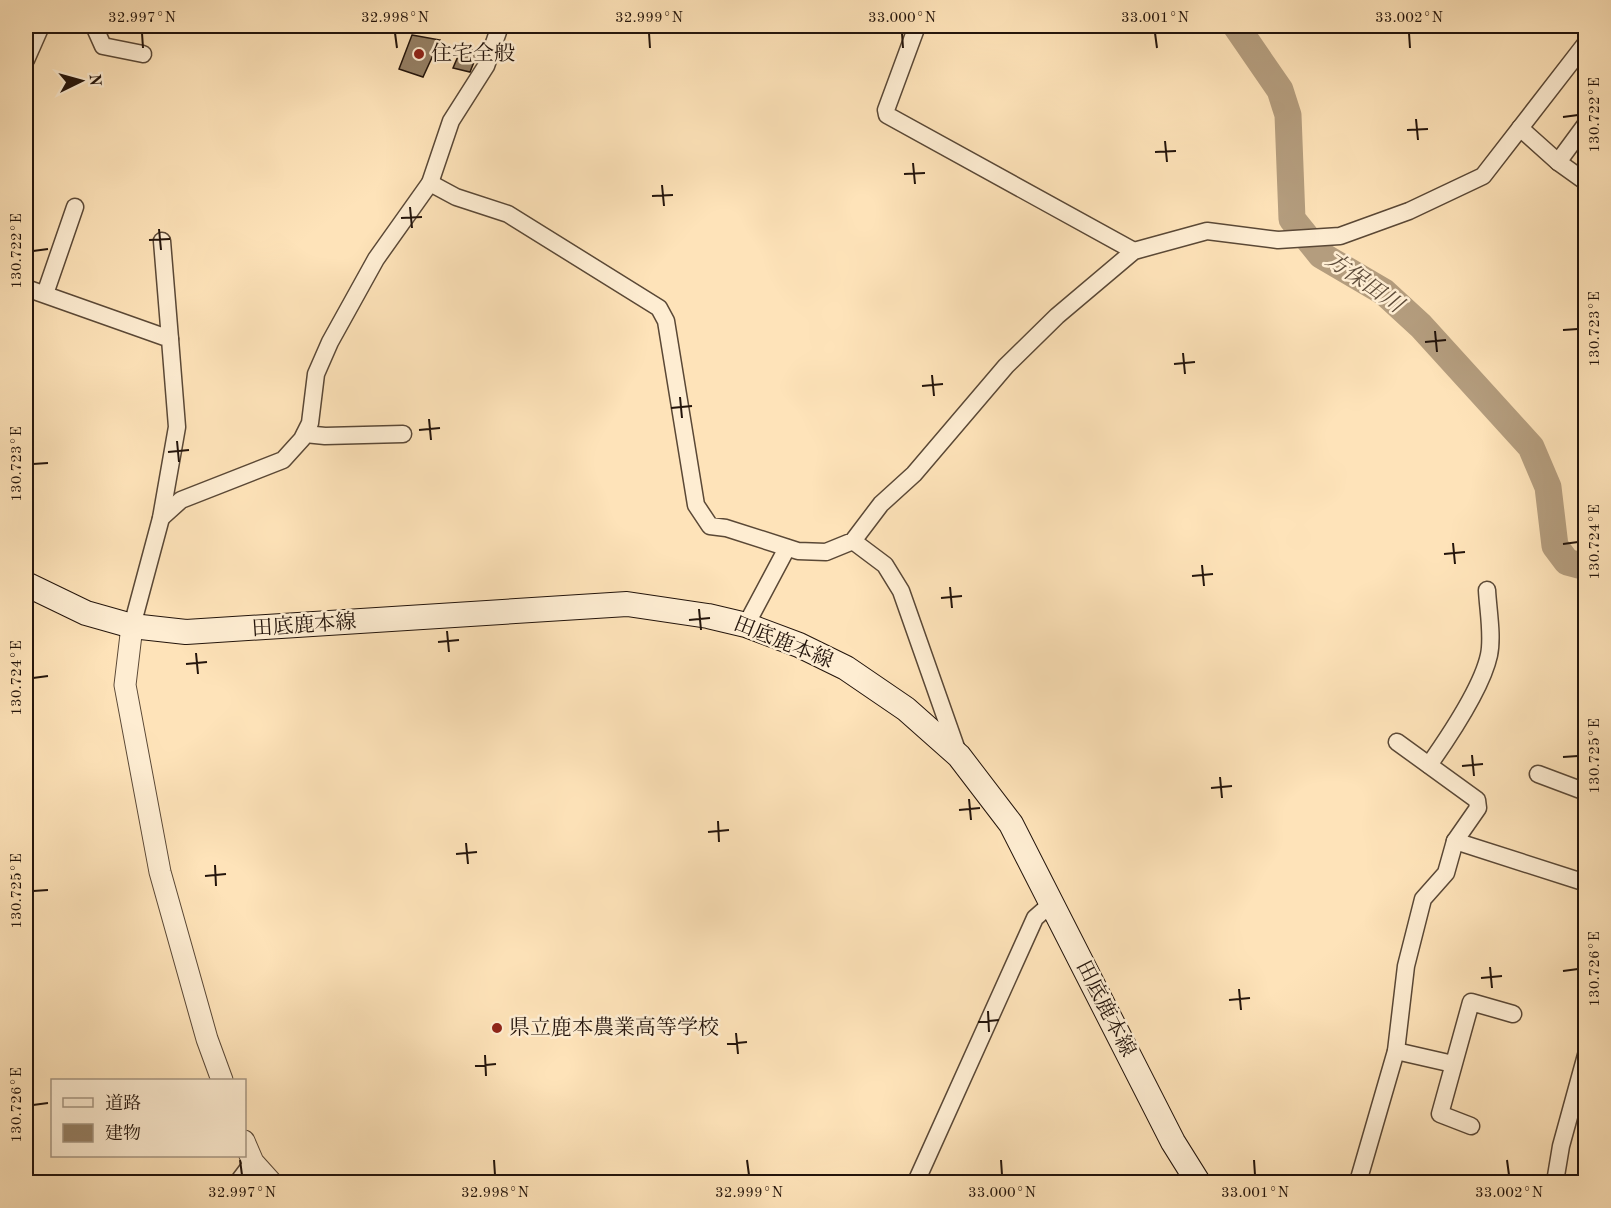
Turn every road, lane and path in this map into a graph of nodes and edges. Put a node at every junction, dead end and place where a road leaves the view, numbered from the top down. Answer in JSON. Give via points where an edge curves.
{"nodes":[{"id":1,"x":41,"y":26,"type":"edge"},
{"id":2,"x":94,"y":26,"type":"edge"},
{"id":3,"x":500,"y":26,"type":"edge"},
{"id":4,"x":917,"y":26,"type":"edge"},
{"id":5,"x":1586,"y":43,"type":"edge"},
{"id":6,"x":143,"y":54,"type":"dead end"},
{"id":7,"x":26,"y":60,"type":"edge"},
{"id":8,"x":1586,"y":124,"type":"edge"},
{"id":9,"x":1520,"y":128,"type":"junction"},
{"id":10,"x":1558,"y":162,"type":"junction"},
{"id":11,"x":1586,"y":182,"type":"edge"},
{"id":12,"x":430,"y":183,"type":"junction"},
{"id":13,"x":75,"y":207,"type":"dead end"},
{"id":14,"x":162,"y":241,"type":"dead end"},
{"id":15,"x":1134,"y":251,"type":"junction"},
{"id":16,"x":26,"y":288,"type":"edge"},
{"id":17,"x":45,"y":294,"type":"junction"},
{"id":18,"x":170,"y":339,"type":"junction"},
{"id":19,"x":305,"y":434,"type":"junction"},
{"id":20,"x":403,"y":434,"type":"dead end"},
{"id":21,"x":161,"y":518,"type":"junction"},
{"id":22,"x":853,"y":541,"type":"junction"},
{"id":23,"x":787,"y":548,"type":"junction"},
{"id":24,"x":26,"y":584,"type":"edge"},
{"id":25,"x":1487,"y":590,"type":"dead end"},
{"id":26,"x":746,"y":625,"type":"junction"},
{"id":27,"x":132,"y":626,"type":"junction"},
{"id":28,"x":1397,"y":741,"type":"dead end"},
{"id":29,"x":959,"y":756,"type":"junction"},
{"id":30,"x":1429,"y":765,"type":"junction"},
{"id":31,"x":1538,"y":774,"type":"dead end"},
{"id":32,"x":1586,"y":792,"type":"edge"},
{"id":33,"x":1455,"y":841,"type":"junction"},
{"id":34,"x":1586,"y":883,"type":"edge"},
{"id":35,"x":1051,"y":904,"type":"junction"},
{"id":36,"x":1513,"y":1014,"type":"dead end"},
{"id":37,"x":1396,"y":1051,"type":"junction"},
{"id":38,"x":1586,"y":1055,"type":"edge"},
{"id":39,"x":1453,"y":1064,"type":"junction"},
{"id":40,"x":222,"y":1079,"type":"edge"},
{"id":41,"x":1472,"y":1126,"type":"dead end"},
{"id":42,"x":246,"y":1146,"type":"edge"},
{"id":43,"x":253,"y":1162,"type":"junction"},
{"id":44,"x":238,"y":1182,"type":"edge"},
{"id":45,"x":271,"y":1182,"type":"edge"},
{"id":46,"x":916,"y":1182,"type":"edge"},
{"id":47,"x":1198,"y":1182,"type":"edge"},
{"id":48,"x":1358,"y":1182,"type":"edge"},
{"id":49,"x":1555,"y":1182,"type":"edge"}],
"edges":[{"from":1,"to":7,"type":"street"},
{"from":2,"to":6,"type":"street","via":[[103,46]]},
{"from":3,"to":12,"type":"street","via":[[486,66],[451,121]]},
{"from":4,"to":15,"type":"street","via":[[887,115]]},
{"from":5,"to":9,"type":"street"},
{"from":8,"to":10,"type":"street"},
{"from":9,"to":10,"type":"street"},
{"from":9,"to":15,"type":"street","via":[[1483,176],[1409,211],[1340,236],[1278,240],[1207,231]]},
{"from":10,"to":11,"type":"street"},
{"from":12,"to":19,"type":"street","via":[[376,259],[330,342],[316,374]]},
{"from":12,"to":23,"type":"street","via":[[456,197],[508,214],[659,308],[666,321],[696,505],[711,526]]},
{"from":13,"to":17,"type":"street"},
{"from":14,"to":18,"type":"street"},
{"from":15,"to":22,"type":"street","via":[[1057,316],[1006,366],[914,474],[881,504]]},
{"from":16,"to":17,"type":"street"},
{"from":17,"to":18,"type":"street"},
{"from":18,"to":21,"type":"street","via":[[177,427]]},
{"from":19,"to":20,"type":"street"},
{"from":19,"to":21,"type":"street","via":[[282,460],[181,500]]},
{"from":21,"to":27,"type":"street"},
{"from":22,"to":23,"type":"street","via":[[826,552]]},
{"from":22,"to":29,"type":"street","via":[[885,566],[901,591]]},
{"from":23,"to":26,"type":"street"},
{"from":24,"to":27,"type":"main road","name":"田底鹿本線","via":[[86,613]]},
{"from":25,"to":30,"type":"street","via":[[1489,655],[1471,697]]},
{"from":26,"to":27,"type":"main road","name":"田底鹿本線","via":[[627,604],[226,631],[186,632]]},
{"from":26,"to":29,"type":"main road","name":"田底鹿本線","via":[[846,668],[906,709]]},
{"from":27,"to":40,"type":"street","via":[[125,685],[160,872]]},
{"from":28,"to":30,"type":"street"},
{"from":29,"to":35,"type":"main road","name":"田底鹿本線","via":[[1011,824]]},
{"from":30,"to":33,"type":"street","via":[[1477,800],[1478,808]]},
{"from":31,"to":32,"type":"street"},
{"from":33,"to":34,"type":"street"},
{"from":33,"to":37,"type":"street","via":[[1446,873],[1423,898],[1406,966]]},
{"from":35,"to":46,"type":"street","via":[[1035,918]]},
{"from":35,"to":47,"type":"main road","name":"田底鹿本線","via":[[1173,1142]]},
{"from":36,"to":39,"type":"street","via":[[1471,1002]]},
{"from":37,"to":39,"type":"street"},
{"from":37,"to":48,"type":"street"},
{"from":38,"to":49,"type":"street"},
{"from":39,"to":41,"type":"street","via":[[1440,1114]]},
{"from":42,"to":43,"type":"street"},
{"from":43,"to":44,"type":"street"},
{"from":43,"to":45,"type":"street"}]}
